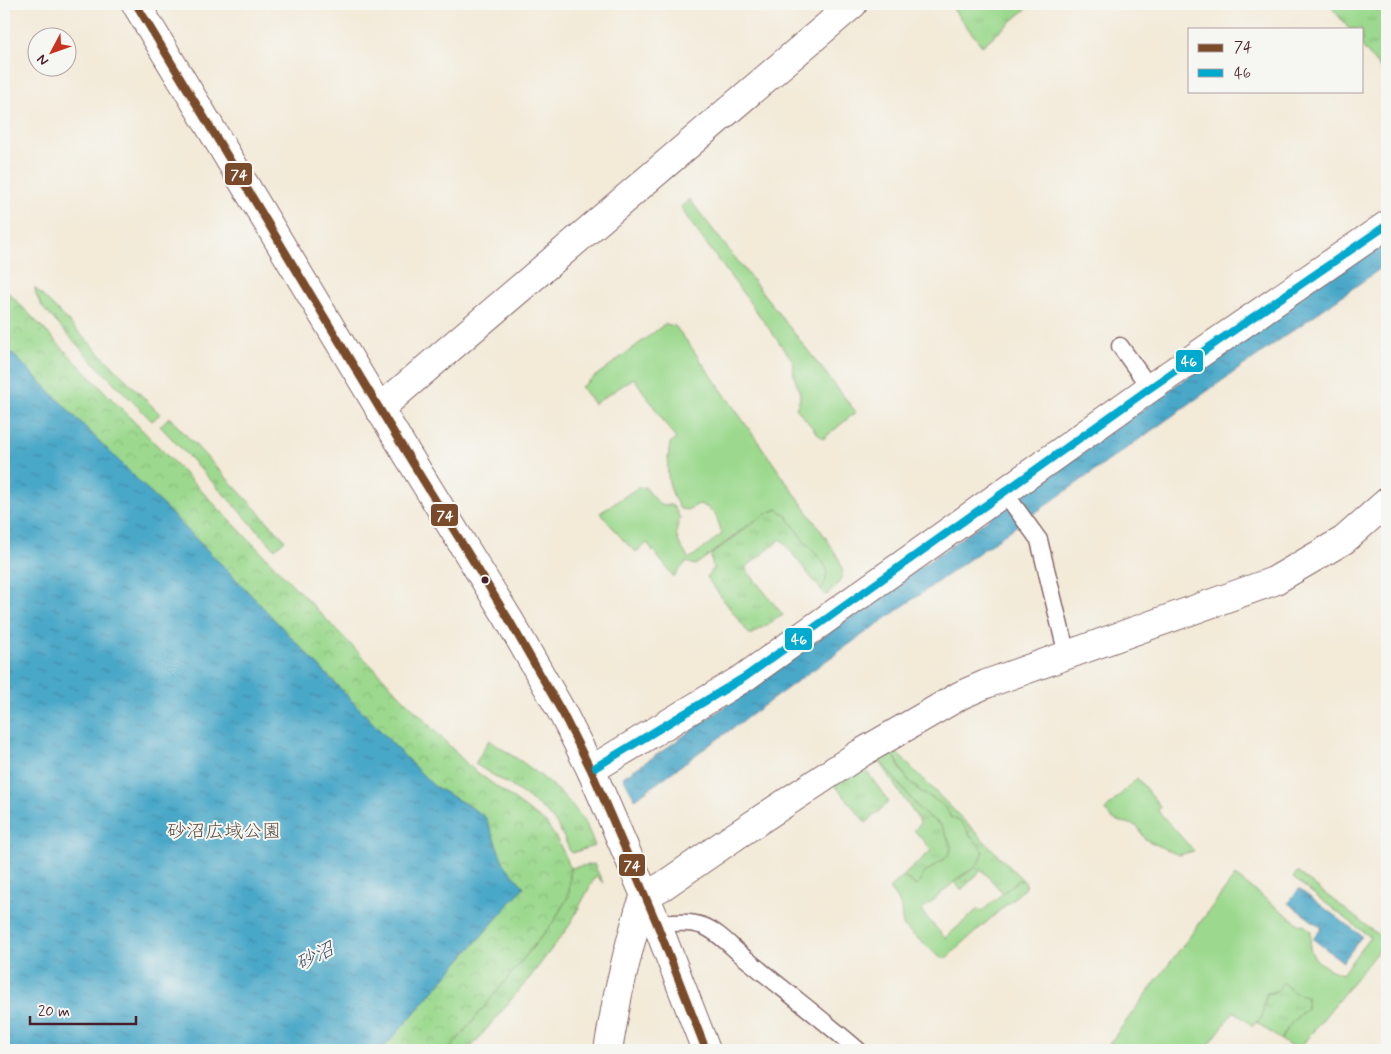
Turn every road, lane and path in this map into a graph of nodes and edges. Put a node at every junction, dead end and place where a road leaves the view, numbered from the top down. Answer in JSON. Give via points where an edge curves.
{"nodes":[{"id":1,"x":136,"y":4,"type":"edge"},
{"id":2,"x":853,"y":4,"type":"edge"},
{"id":3,"x":1387,"y":225,"type":"edge"},
{"id":4,"x":1120,"y":346,"type":"dead end"},
{"id":5,"x":1150,"y":388,"type":"junction"},
{"id":6,"x":379,"y":409,"type":"junction"},
{"id":7,"x":1004,"y":492,"type":"junction"},
{"id":8,"x":1387,"y":502,"type":"edge"},
{"id":9,"x":1067,"y":655,"type":"junction"},
{"id":10,"x":591,"y":770,"type":"junction"},
{"id":11,"x":645,"y":896,"type":"junction"},
{"id":12,"x":657,"y":924,"type":"junction"},
{"id":13,"x":608,"y":1050,"type":"edge"},
{"id":14,"x":706,"y":1050,"type":"edge"},
{"id":15,"x":858,"y":1050,"type":"edge"}],
"edges":[{"from":1,"to":6,"type":"street"},
{"from":2,"to":6,"type":"street"},
{"from":3,"to":5,"type":"street"},
{"from":4,"to":5,"type":"lane"},
{"from":5,"to":7,"type":"street"},
{"from":6,"to":10,"type":"street","via":[[508,618]]},
{"from":7,"to":9,"type":"lane","via":[[1039,540]]},
{"from":7,"to":10,"type":"street","via":[[745,677]]},
{"from":8,"to":9,"type":"street","via":[[1344,540],[1274,580]]},
{"from":9,"to":11,"type":"street","via":[[961,695],[821,778]]},
{"from":10,"to":11,"type":"street"},
{"from":11,"to":12,"type":"street"},
{"from":11,"to":13,"type":"street","via":[[628,952]]},
{"from":12,"to":14,"type":"street"},
{"from":12,"to":15,"type":"lane","via":[[688,923],[713,931]]}]}
